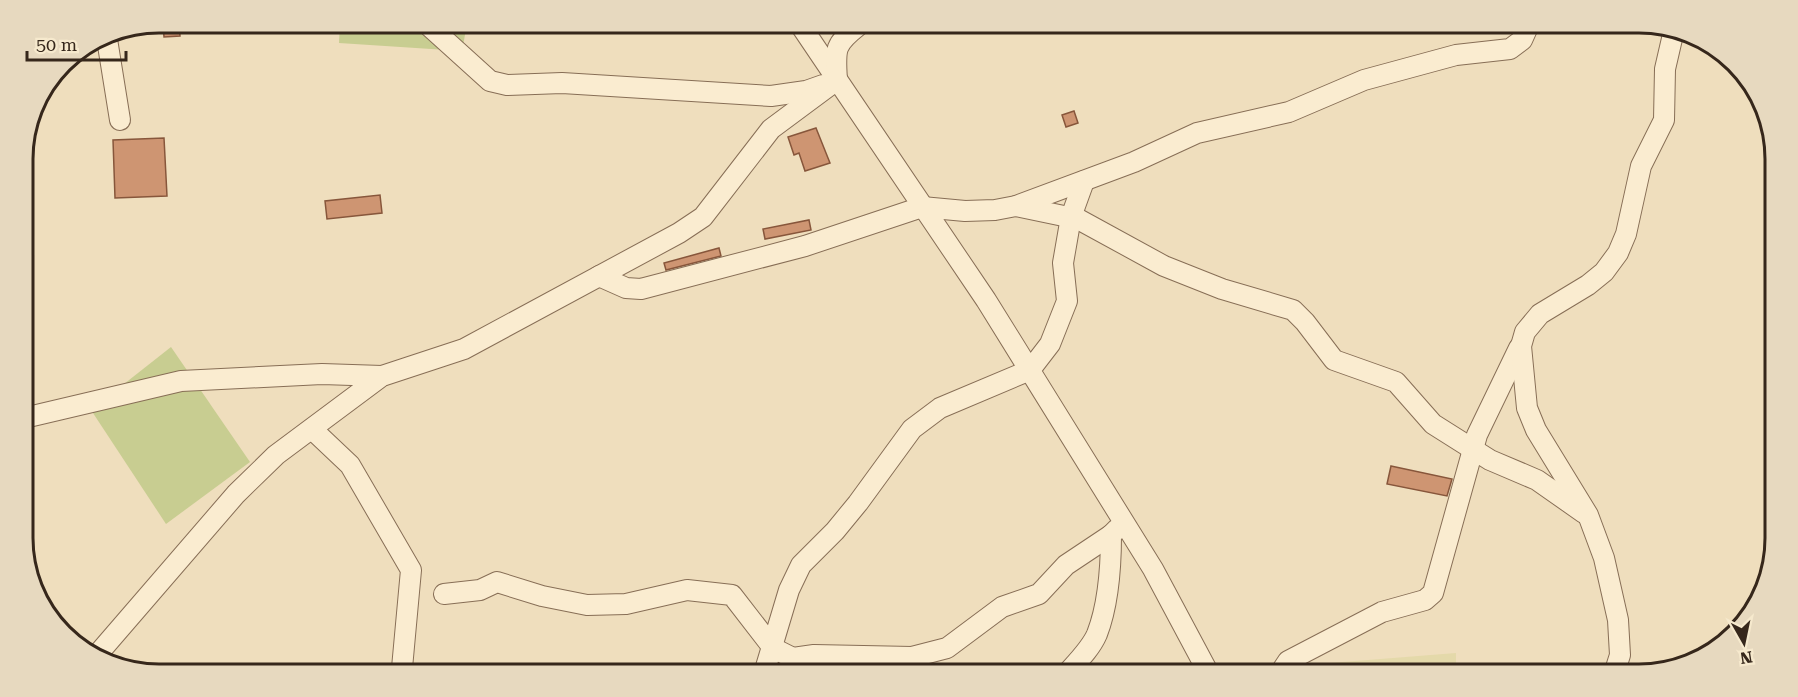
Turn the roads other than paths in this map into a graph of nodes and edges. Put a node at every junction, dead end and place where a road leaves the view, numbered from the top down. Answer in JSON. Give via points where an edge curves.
{"nodes":[{"id":1,"x":437,"y":33,"type":"edge"},
{"id":2,"x":806,"y":33,"type":"edge"},
{"id":3,"x":849,"y":33,"type":"edge"},
{"id":4,"x":1525,"y":33,"type":"edge"},
{"id":5,"x":1672,"y":38,"type":"edge"},
{"id":6,"x":108,"y":44,"type":"edge"},
{"id":7,"x":837,"y":80,"type":"junction"},
{"id":8,"x":120,"y":120,"type":"dead end"},
{"id":9,"x":1084,"y":181,"type":"junction"},
{"id":10,"x":1016,"y":206,"type":"junction"},
{"id":11,"x":922,"y":207,"type":"junction"},
{"id":12,"x":1071,"y":217,"type":"junction"},
{"id":13,"x":599,"y":276,"type":"junction"},
{"id":14,"x":1521,"y":346,"type":"junction"},
{"id":15,"x":1030,"y":370,"type":"junction"},
{"id":16,"x":382,"y":376,"type":"junction"},
{"id":17,"x":33,"y":416,"type":"edge"},
{"id":18,"x":313,"y":430,"type":"junction"},
{"id":19,"x":1472,"y":450,"type":"junction"},
{"id":20,"x":1588,"y":515,"type":"junction"},
{"id":21,"x":1117,"y":528,"type":"junction"},
{"id":22,"x":444,"y":594,"type":"dead end"},
{"id":23,"x":773,"y":648,"type":"junction"},
{"id":24,"x":101,"y":650,"type":"edge"},
{"id":25,"x":402,"y":664,"type":"edge"},
{"id":26,"x":767,"y":664,"type":"edge"},
{"id":27,"x":1075,"y":664,"type":"edge"},
{"id":28,"x":1204,"y":664,"type":"edge"},
{"id":29,"x":1286,"y":664,"type":"edge"},
{"id":30,"x":1617,"y":664,"type":"edge"}],
"edges":[{"from":1,"to":7,"type":"street","via":[[490,81],[507,85],[562,83],[771,96],[806,91]]},
{"from":2,"to":7,"type":"street"},
{"from":3,"to":7,"type":"street","via":[[835,51]]},
{"from":4,"to":9,"type":"street","via":[[1510,49],[1456,55],[1364,80],[1289,112],[1197,133]]},
{"from":5,"to":14,"type":"street","via":[[1665,69],[1665,120],[1641,166],[1618,254],[1588,285],[1540,314],[1525,332]]},
{"from":6,"to":8,"type":"street"},
{"from":7,"to":11,"type":"street"},
{"from":7,"to":13,"type":"street","via":[[771,129],[703,217]]},
{"from":9,"to":10,"type":"street"},
{"from":9,"to":12,"type":"street"},
{"from":10,"to":11,"type":"street","via":[[965,211]]},
{"from":10,"to":12,"type":"street"},
{"from":11,"to":13,"type":"street","via":[[805,246],[641,289],[626,288]]},
{"from":11,"to":15,"type":"street"},
{"from":12,"to":15,"type":"street","via":[[1063,263],[1067,301],[1050,344]]},
{"from":12,"to":19,"type":"street","via":[[1164,266],[1222,289],[1293,310],[1334,360],[1396,382],[1433,424]]},
{"from":13,"to":16,"type":"street","via":[[464,349]]},
{"from":14,"to":19,"type":"street"},
{"from":14,"to":20,"type":"street","via":[[1527,408],[1536,430]]},
{"from":15,"to":21,"type":"street"},
{"from":15,"to":23,"type":"street","via":[[940,408],[912,429],[858,503],[801,565],[789,590]]},
{"from":16,"to":17,"type":"street","via":[[322,374],[180,381]]},
{"from":16,"to":18,"type":"street"},
{"from":18,"to":24,"type":"street","via":[[276,455],[236,494]]},
{"from":18,"to":25,"type":"street","via":[[350,465],[411,570]]},
{"from":19,"to":20,"type":"street","via":[[1537,480]]},
{"from":19,"to":29,"type":"street","via":[[1433,593],[1412,605],[1382,612]]},
{"from":20,"to":30,"type":"street","via":[[1604,558],[1618,620]]},
{"from":21,"to":23,"type":"street","via":[[1066,565],[1039,594],[1002,607],[948,648],[912,657],[793,658]]},
{"from":21,"to":27,"type":"street","via":[[1097,633]]},
{"from":21,"to":28,"type":"street","via":[[1153,569]]},
{"from":22,"to":23,"type":"street","via":[[480,591],[497,582],[587,605],[626,603],[687,590],[716,592],[732,595]]},
{"from":23,"to":26,"type":"street"}]}
